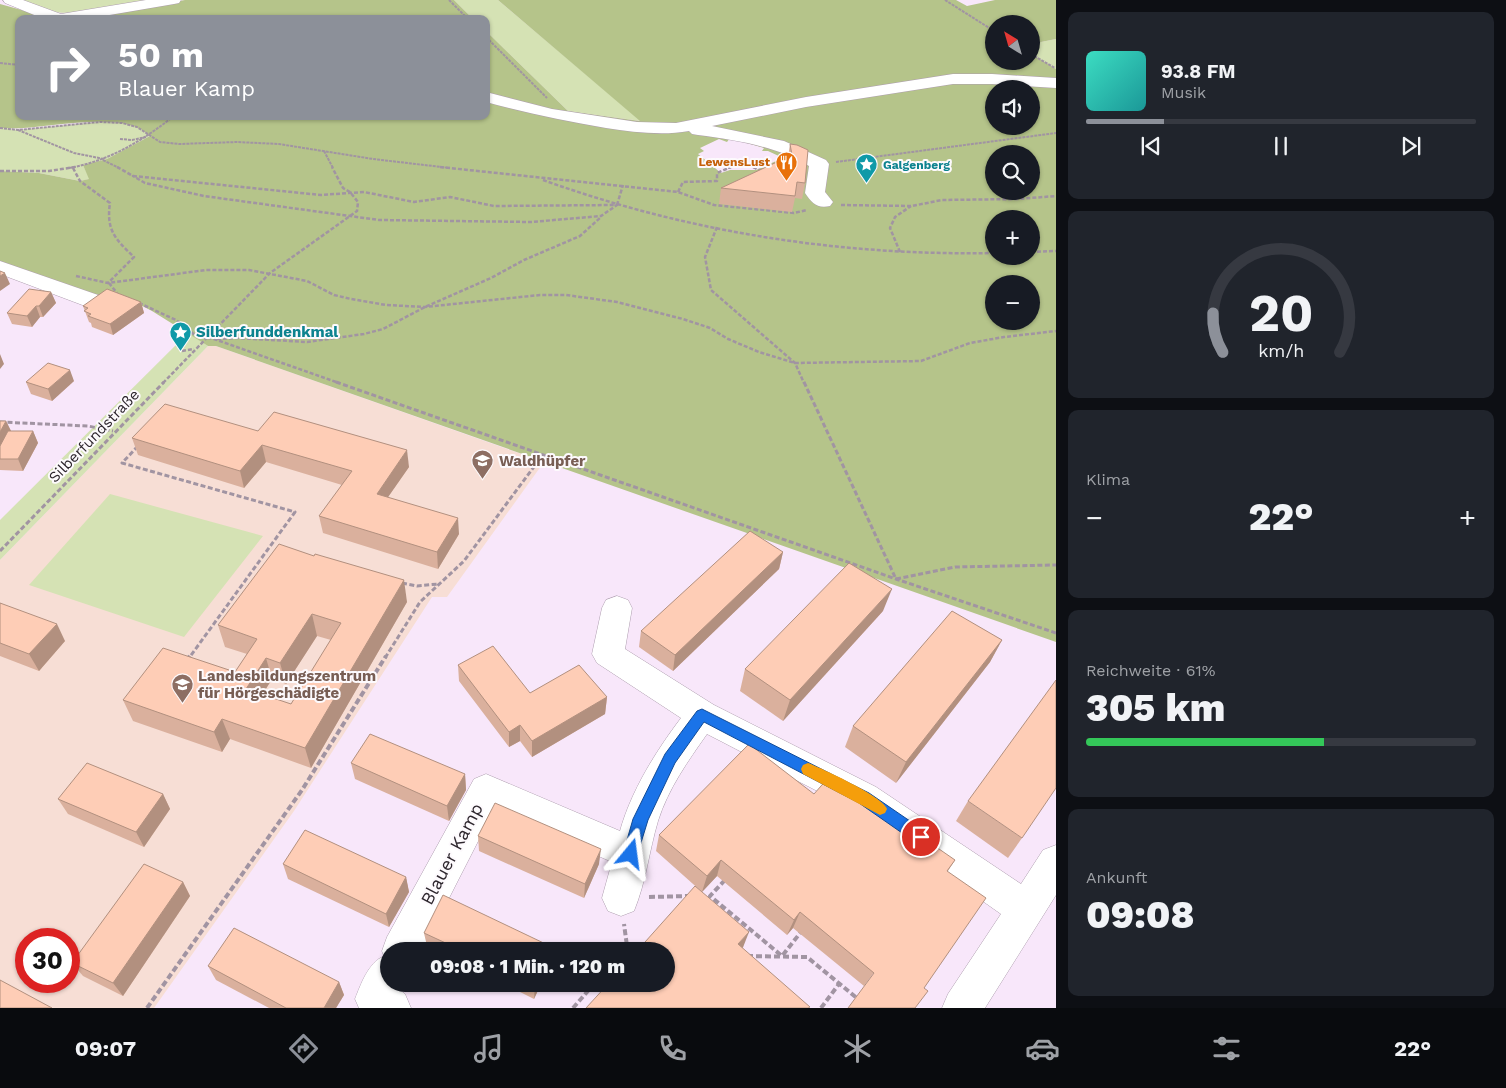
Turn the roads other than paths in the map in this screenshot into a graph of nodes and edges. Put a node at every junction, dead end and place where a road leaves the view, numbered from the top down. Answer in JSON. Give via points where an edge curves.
{"nodes":[{"id":1,"x":174,"y":0,"type":"edge"},
{"id":2,"x":14,"y":2,"type":"edge"},
{"id":3,"x":0,"y":4,"type":"edge"},
{"id":4,"x":48,"y":15,"type":"edge"},
{"id":5,"x":81,"y":15,"type":"edge"},
{"id":6,"x":1056,"y":83,"type":"edge"},
{"id":7,"x":490,"y":98,"type":"edge"},
{"id":8,"x":676,"y":128,"type":"junction"},
{"id":9,"x":823,"y":202,"type":"road end"},
{"id":10,"x":0,"y":267,"type":"edge"},
{"id":11,"x":93,"y":301,"type":"edge"},
{"id":12,"x":617,"y":608,"type":"dead end"},
{"id":13,"x":702,"y":715,"type":"junction"},
{"id":14,"x":631,"y":854,"type":"junction"},
{"id":15,"x":1056,"y":862,"type":"edge"},
{"id":16,"x":622,"y":898,"type":"road end"},
{"id":17,"x":1025,"y":909,"type":"junction"},
{"id":18,"x":406,"y":942,"type":"edge"},
{"id":19,"x":380,"y":990,"type":"edge"},
{"id":20,"x":391,"y":1008,"type":"edge"},
{"id":21,"x":962,"y":1008,"type":"edge"}],
"edges":[{"from":1,"to":5,"type":"street"},
{"from":2,"to":3,"type":"street"},
{"from":2,"to":4,"type":"street"},
{"from":6,"to":8,"type":"street","via":[[992,79],[937,81],[806,102]]},
{"from":7,"to":8,"type":"street","via":[[552,114],[637,127]]},
{"from":8,"to":9,"type":"street","via":[[749,138],[810,158],[819,164],[815,193]]},
{"from":10,"to":11,"type":"street"},
{"from":12,"to":13,"type":"street","via":[[608,654]]},
{"from":13,"to":14,"type":"street","via":[[670,759],[640,819]]},
{"from":13,"to":17,"type":"street","via":[[864,798]]},
{"from":14,"to":16,"type":"street"},
{"from":14,"to":18,"type":"street","name":"Blauer Kamp","via":[[486,790]]},
{"from":15,"to":17,"type":"street"},
{"from":17,"to":21,"type":"street"},
{"from":19,"to":20,"type":"street","via":[[375,999]]}]}
